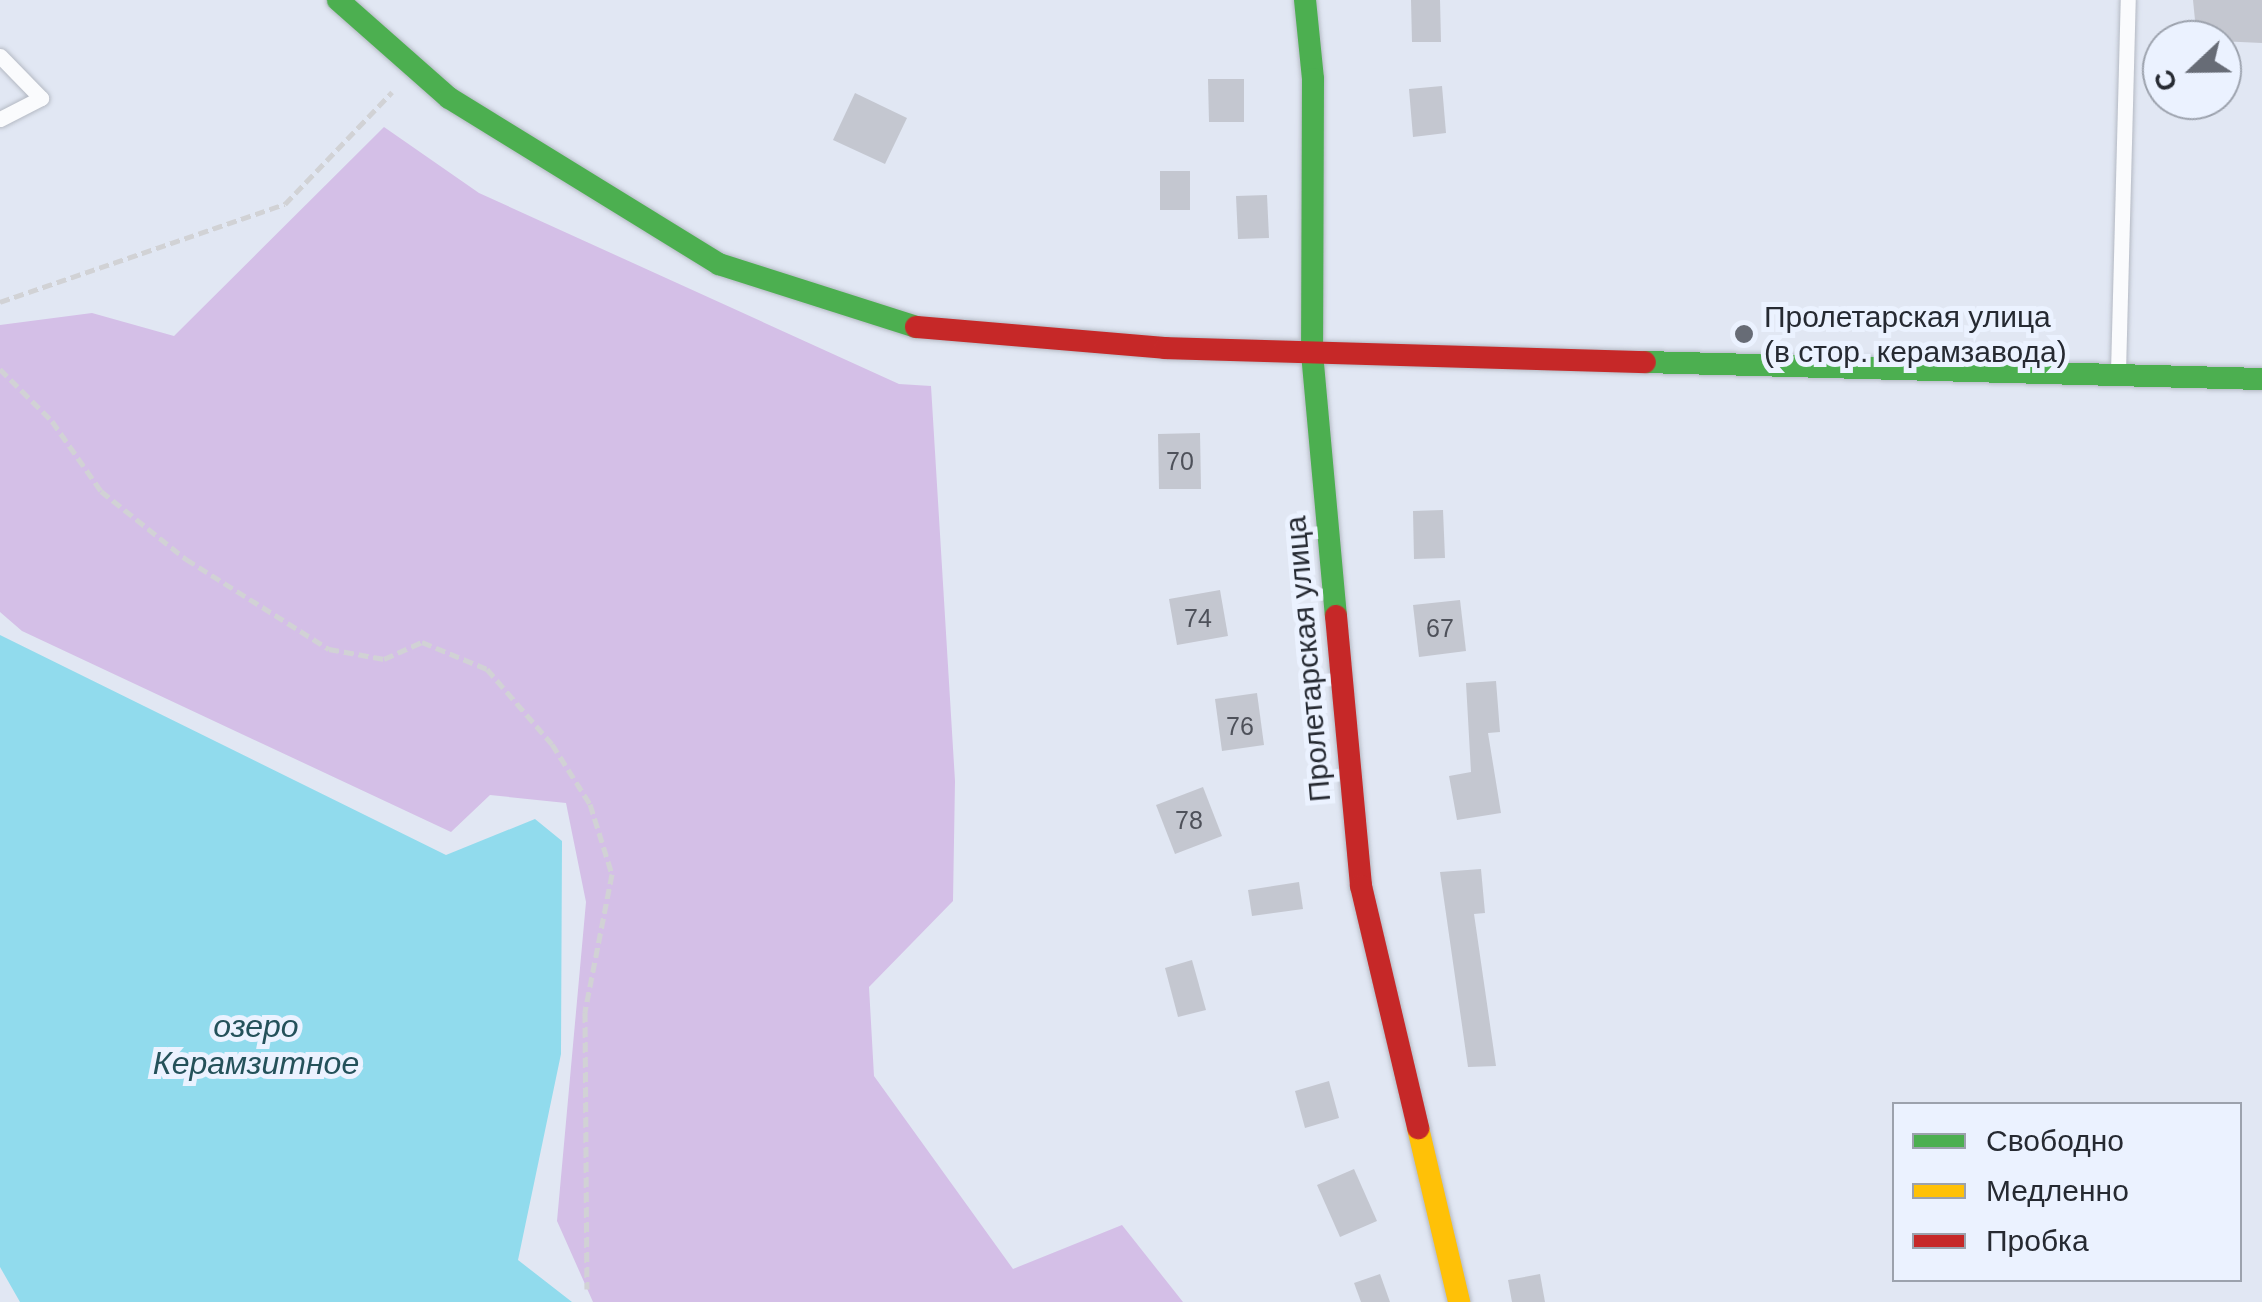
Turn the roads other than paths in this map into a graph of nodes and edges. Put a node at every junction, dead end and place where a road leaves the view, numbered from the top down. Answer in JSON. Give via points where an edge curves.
{"nodes":[{"id":1,"x":338,"y":0,"type":"edge"},
{"id":2,"x":1304,"y":0,"type":"edge"},
{"id":3,"x":2128,"y":0,"type":"edge"},
{"id":4,"x":0,"y":56,"type":"edge"},
{"id":5,"x":0,"y":119,"type":"edge"},
{"id":6,"x":1312,"y":353,"type":"junction"},
{"id":7,"x":2118,"y":376,"type":"junction"},
{"id":8,"x":2262,"y":379,"type":"edge"},
{"id":9,"x":1459,"y":1302,"type":"edge"}],
"edges":[{"from":1,"to":6,"type":"street","via":[[449,98],[702,254],[755,276],[936,333]]},
{"from":2,"to":6,"type":"street","name":"Пролетарская улица","via":[[1313,79]]},
{"from":3,"to":7,"type":"lane"},
{"from":4,"to":5,"type":"lane","via":[[41,98]]},
{"from":6,"to":7,"type":"street"},
{"from":6,"to":9,"type":"street","name":"Пролетарская улица","via":[[1361,886]]},
{"from":7,"to":8,"type":"street"}]}
